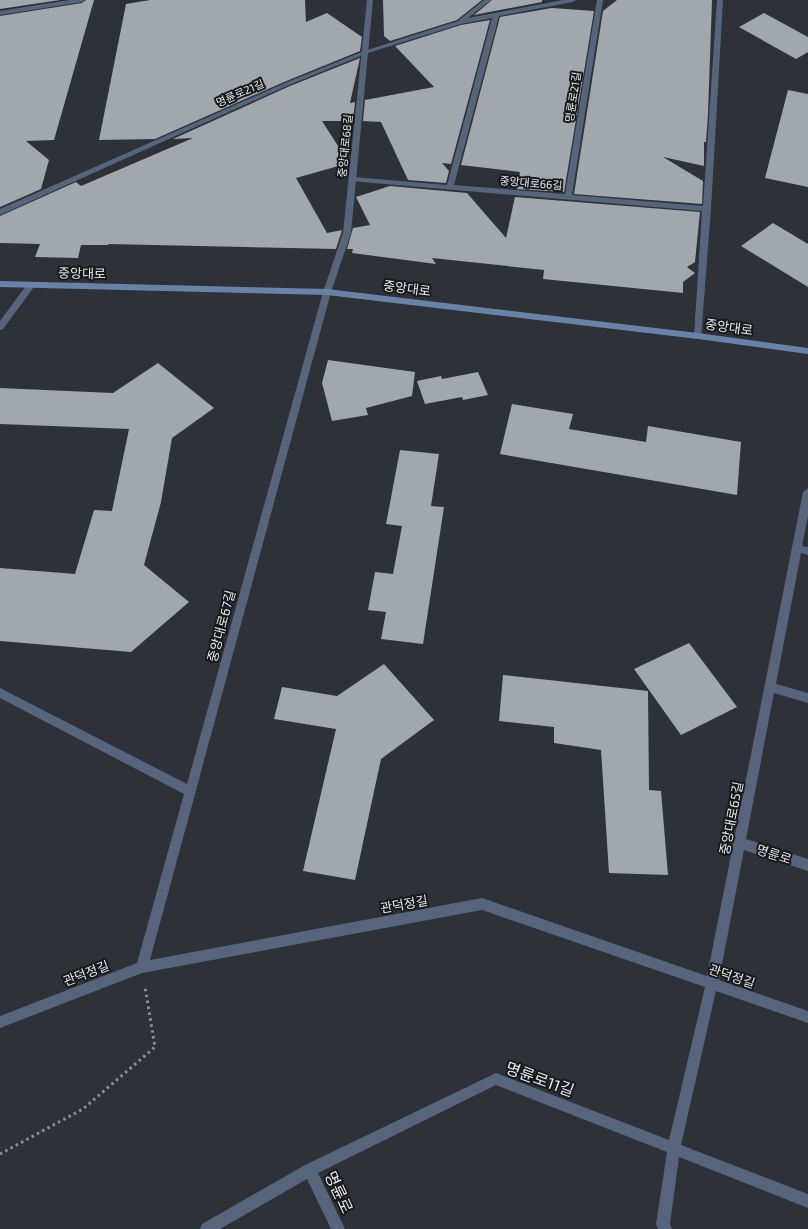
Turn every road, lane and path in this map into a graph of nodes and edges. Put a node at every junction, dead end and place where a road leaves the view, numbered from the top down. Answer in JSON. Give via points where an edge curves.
{"nodes":[{"id":1,"x":82,"y":0,"type":"edge"},
{"id":2,"x":370,"y":0,"type":"edge"},
{"id":3,"x":488,"y":0,"type":"edge"},
{"id":4,"x":573,"y":0,"type":"edge"},
{"id":5,"x":600,"y":0,"type":"edge"},
{"id":6,"x":720,"y":0,"type":"edge"},
{"id":7,"x":0,"y":13,"type":"edge"},
{"id":8,"x":496,"y":15,"type":"junction"},
{"id":9,"x":460,"y":22,"type":"junction"},
{"id":10,"x":366,"y":52,"type":"junction"},
{"id":11,"x":353,"y":179,"type":"junction"},
{"id":12,"x":450,"y":187,"type":"junction"},
{"id":13,"x":568,"y":197,"type":"junction"},
{"id":14,"x":706,"y":209,"type":"junction"},
{"id":15,"x":0,"y":212,"type":"edge"},
{"id":16,"x":0,"y":284,"type":"edge"},
{"id":17,"x":31,"y":285,"type":"junction"},
{"id":18,"x":327,"y":292,"type":"junction"},
{"id":19,"x":0,"y":327,"type":"edge"},
{"id":20,"x":698,"y":336,"type":"junction"},
{"id":21,"x":808,"y":352,"type":"edge"},
{"id":22,"x":808,"y":492,"type":"edge"},
{"id":23,"x":802,"y":549,"type":"edge"},
{"id":24,"x":770,"y":688,"type":"junction"},
{"id":25,"x":0,"y":693,"type":"edge"},
{"id":26,"x":808,"y":698,"type":"edge"},
{"id":27,"x":189,"y":791,"type":"junction"},
{"id":28,"x":740,"y":843,"type":"junction"},
{"id":29,"x":808,"y":865,"type":"edge"},
{"id":30,"x":142,"y":966,"type":"junction"},
{"id":31,"x":712,"y":984,"type":"junction"},
{"id":32,"x":808,"y":1017,"type":"edge"},
{"id":33,"x":0,"y":1022,"type":"edge"},
{"id":34,"x":674,"y":1148,"type":"junction"},
{"id":35,"x":0,"y":1154,"type":"edge"},
{"id":36,"x":310,"y":1170,"type":"junction"},
{"id":37,"x":808,"y":1201,"type":"edge"},
{"id":38,"x":207,"y":1229,"type":"edge"},
{"id":39,"x":338,"y":1229,"type":"edge"},
{"id":40,"x":665,"y":1229,"type":"edge"}],
"edges":[{"from":1,"to":7,"type":"street"},
{"from":2,"to":10,"type":"street","name":"중앙대로68길"},
{"from":3,"to":9,"type":"street"},
{"from":4,"to":8,"type":"street","name":"명륜로21길"},
{"from":5,"to":13,"type":"street","name":"명륜로21길"},
{"from":6,"to":14,"type":"street"},
{"from":8,"to":9,"type":"street","name":"명륜로21길"},
{"from":8,"to":12,"type":"street"},
{"from":9,"to":10,"type":"street","name":"명륜로21길"},
{"from":10,"to":11,"type":"street","name":"중앙대로68길"},
{"from":10,"to":15,"type":"street","name":"명륜로21길","via":[[287,84]]},
{"from":11,"to":12,"type":"street","name":"중앙대로66길"},
{"from":11,"to":18,"type":"street","name":"중앙대로68길","via":[[347,233]]},
{"from":12,"to":13,"type":"street","name":"중앙대로66길"},
{"from":13,"to":14,"type":"street","name":"중앙대로66길"},
{"from":14,"to":20,"type":"street"},
{"from":16,"to":17,"type":"main road","name":"중앙대로"},
{"from":17,"to":18,"type":"main road","name":"중앙대로"},
{"from":17,"to":19,"type":"street"},
{"from":18,"to":20,"type":"main road","name":"중앙대로"},
{"from":18,"to":27,"type":"street","name":"중앙대로67길"},
{"from":20,"to":21,"type":"main road","name":"중앙대로"},
{"from":22,"to":23,"type":"street","name":"중앙대로65길"},
{"from":23,"to":24,"type":"street","name":"중앙대로65길"},
{"from":24,"to":26,"type":"street"},
{"from":24,"to":28,"type":"street","name":"중앙대로65길"},
{"from":25,"to":27,"type":"street"},
{"from":27,"to":30,"type":"street","name":"중앙대로67길"},
{"from":28,"to":29,"type":"street","name":"명륜로"},
{"from":28,"to":31,"type":"street","name":"중앙대로65길"},
{"from":30,"to":31,"type":"street","name":"관덕정길","via":[[482,904]]},
{"from":30,"to":33,"type":"street","name":"관덕정길"},
{"from":30,"to":35,"type":"path","via":[[154,1047],[83,1109]]},
{"from":31,"to":32,"type":"street","name":"관덕정길"},
{"from":31,"to":34,"type":"street","name":"중앙대로65길"},
{"from":34,"to":36,"type":"street","name":"명륜로11길","via":[[496,1079]]},
{"from":34,"to":37,"type":"street","name":"명륜로11길"},
{"from":34,"to":40,"type":"street","name":"중앙대로65길","via":[[663,1224]]},
{"from":36,"to":38,"type":"street","name":"명륜로11길"},
{"from":36,"to":39,"type":"street","name":"명륜로"}]}
